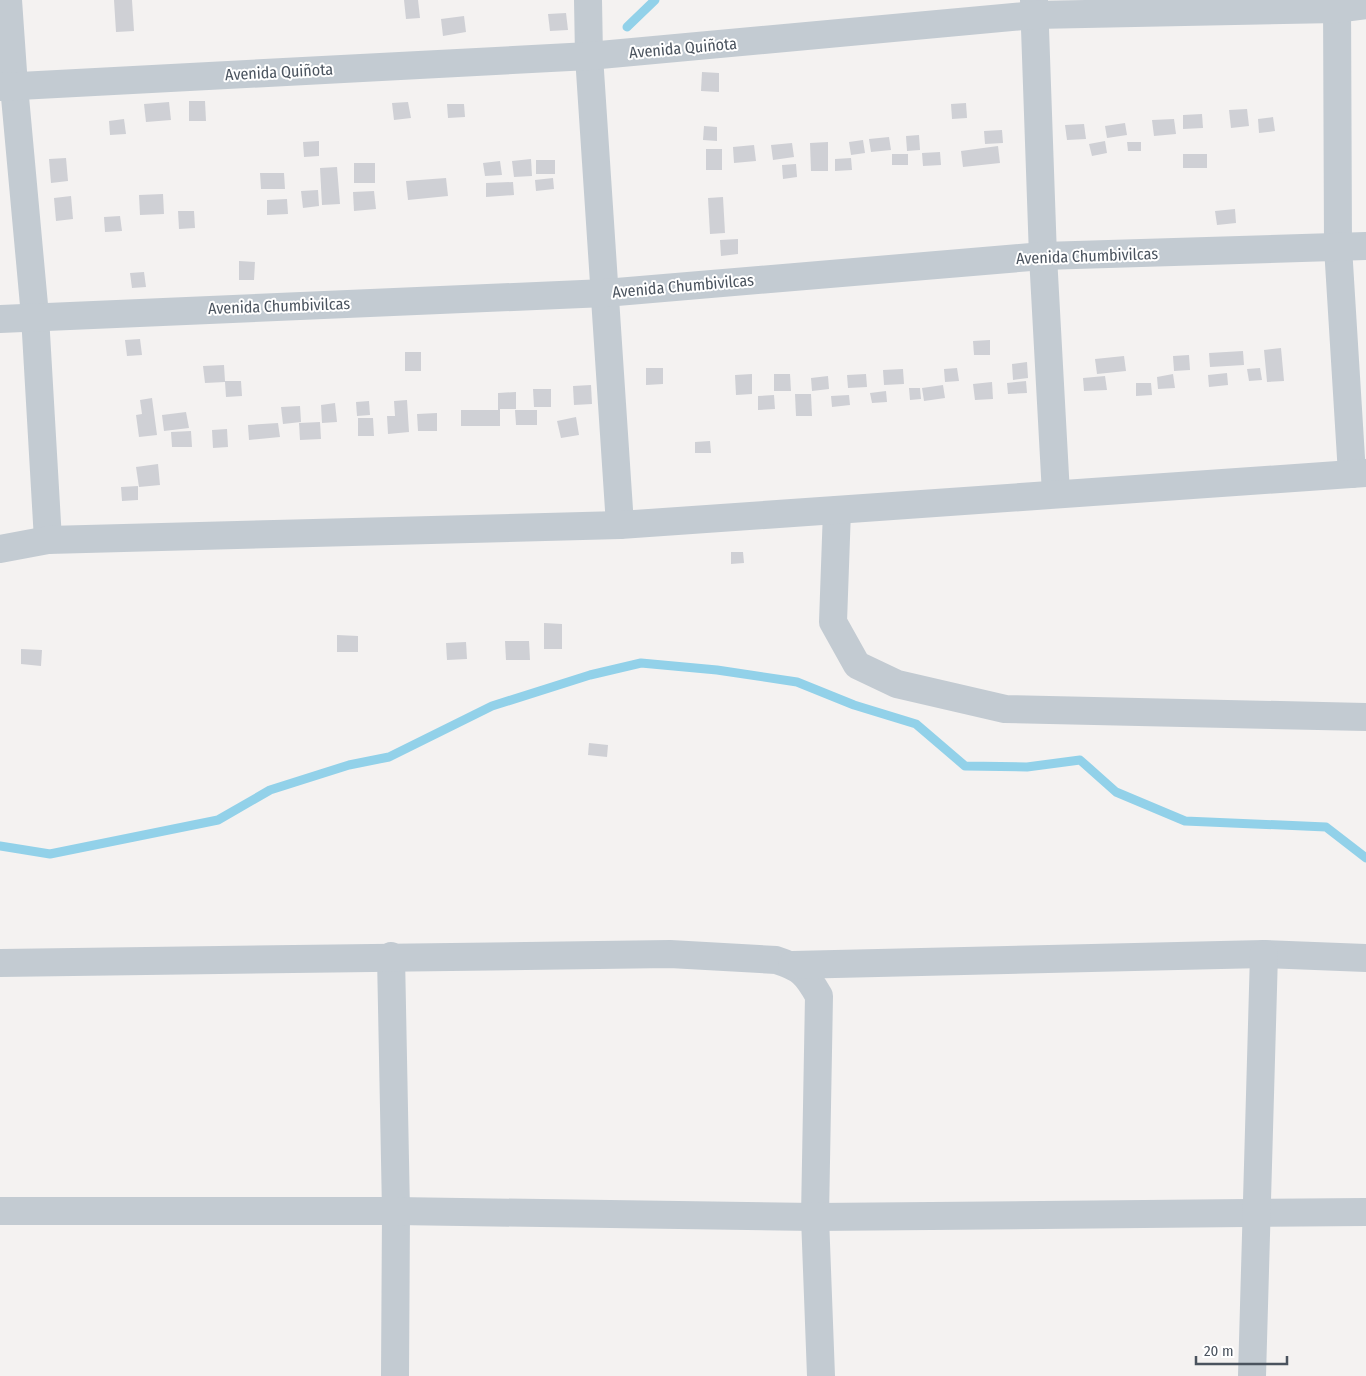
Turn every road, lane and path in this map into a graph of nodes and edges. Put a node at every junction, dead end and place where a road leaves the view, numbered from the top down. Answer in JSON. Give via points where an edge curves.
{"nodes":[{"id":1,"x":8,"y":0,"type":"edge"},
{"id":2,"x":588,"y":0,"type":"edge"},
{"id":3,"x":1337,"y":4,"type":"edge"},
{"id":4,"x":1366,"y":4,"type":"edge"},
{"id":5,"x":1035,"y":8,"type":"edge"},
{"id":6,"x":589,"y":56,"type":"junction"},
{"id":7,"x":7,"y":87,"type":"edge"},
{"id":8,"x":1366,"y":246,"type":"edge"},
{"id":9,"x":1338,"y":247,"type":"junction"},
{"id":10,"x":1043,"y":256,"type":"junction"},
{"id":11,"x":605,"y":293,"type":"junction"},
{"id":12,"x":35,"y":316,"type":"junction"},
{"id":13,"x":0,"y":318,"type":"edge"},
{"id":14,"x":1359,"y":473,"type":"edge"},
{"id":15,"x":1056,"y":494,"type":"junction"},
{"id":16,"x":837,"y":510,"type":"junction"},
{"id":17,"x":620,"y":525,"type":"junction"},
{"id":18,"x":48,"y":540,"type":"junction"},
{"id":19,"x":0,"y":549,"type":"edge"},
{"id":20,"x":1366,"y":717,"type":"edge"},
{"id":21,"x":1264,"y":954,"type":"junction"},
{"id":22,"x":391,"y":956,"type":"junction"},
{"id":23,"x":1366,"y":958,"type":"edge"},
{"id":24,"x":0,"y":963,"type":"edge"},
{"id":25,"x":792,"y":966,"type":"junction"},
{"id":26,"x":0,"y":1211,"type":"edge"},
{"id":27,"x":396,"y":1211,"type":"junction"},
{"id":28,"x":1366,"y":1212,"type":"edge"},
{"id":29,"x":1257,"y":1213,"type":"junction"},
{"id":30,"x":815,"y":1217,"type":"junction"},
{"id":31,"x":395,"y":1376,"type":"edge"},
{"id":32,"x":821,"y":1376,"type":"edge"},
{"id":33,"x":1252,"y":1376,"type":"edge"}],
"edges":[{"from":1,"to":7,"type":"street"},
{"from":2,"to":6,"type":"street"},
{"from":3,"to":4,"type":"street","name":"Avenida Quiñota"},
{"from":3,"to":5,"type":"street","name":"Avenida Quiñota"},
{"from":3,"to":9,"type":"street"},
{"from":5,"to":6,"type":"street","name":"Avenida Quiñota"},
{"from":5,"to":10,"type":"street"},
{"from":6,"to":7,"type":"street","name":"Avenida Quiñota"},
{"from":6,"to":11,"type":"street"},
{"from":7,"to":12,"type":"street"},
{"from":8,"to":9,"type":"street","name":"Avenida Chumbivilcas"},
{"from":9,"to":10,"type":"street","name":"Avenida Chumbivilcas"},
{"from":9,"to":14,"type":"street"},
{"from":10,"to":11,"type":"street","name":"Avenida Chumbivilcas"},
{"from":10,"to":15,"type":"street"},
{"from":11,"to":12,"type":"street","name":"Avenida Chumbivilcas"},
{"from":11,"to":17,"type":"street"},
{"from":12,"to":13,"type":"street","name":"Avenida Chumbivilcas"},
{"from":12,"to":18,"type":"street"},
{"from":14,"to":15,"type":"street"},
{"from":15,"to":16,"type":"street"},
{"from":16,"to":17,"type":"street"},
{"from":16,"to":20,"type":"street","via":[[833,622],[856,665],[897,684],[1005,709]]},
{"from":17,"to":18,"type":"street"},
{"from":18,"to":19,"type":"street"},
{"from":21,"to":23,"type":"street"},
{"from":21,"to":25,"type":"street"},
{"from":21,"to":29,"type":"street"},
{"from":22,"to":24,"type":"street"},
{"from":22,"to":25,"type":"street","via":[[670,954],[776,960]]},
{"from":22,"to":27,"type":"street"},
{"from":25,"to":30,"type":"street","via":[[807,975],[819,996]]},
{"from":26,"to":27,"type":"street"},
{"from":27,"to":30,"type":"street"},
{"from":27,"to":31,"type":"street"},
{"from":28,"to":29,"type":"street"},
{"from":29,"to":30,"type":"street"},
{"from":29,"to":33,"type":"street"},
{"from":30,"to":32,"type":"street"}]}
